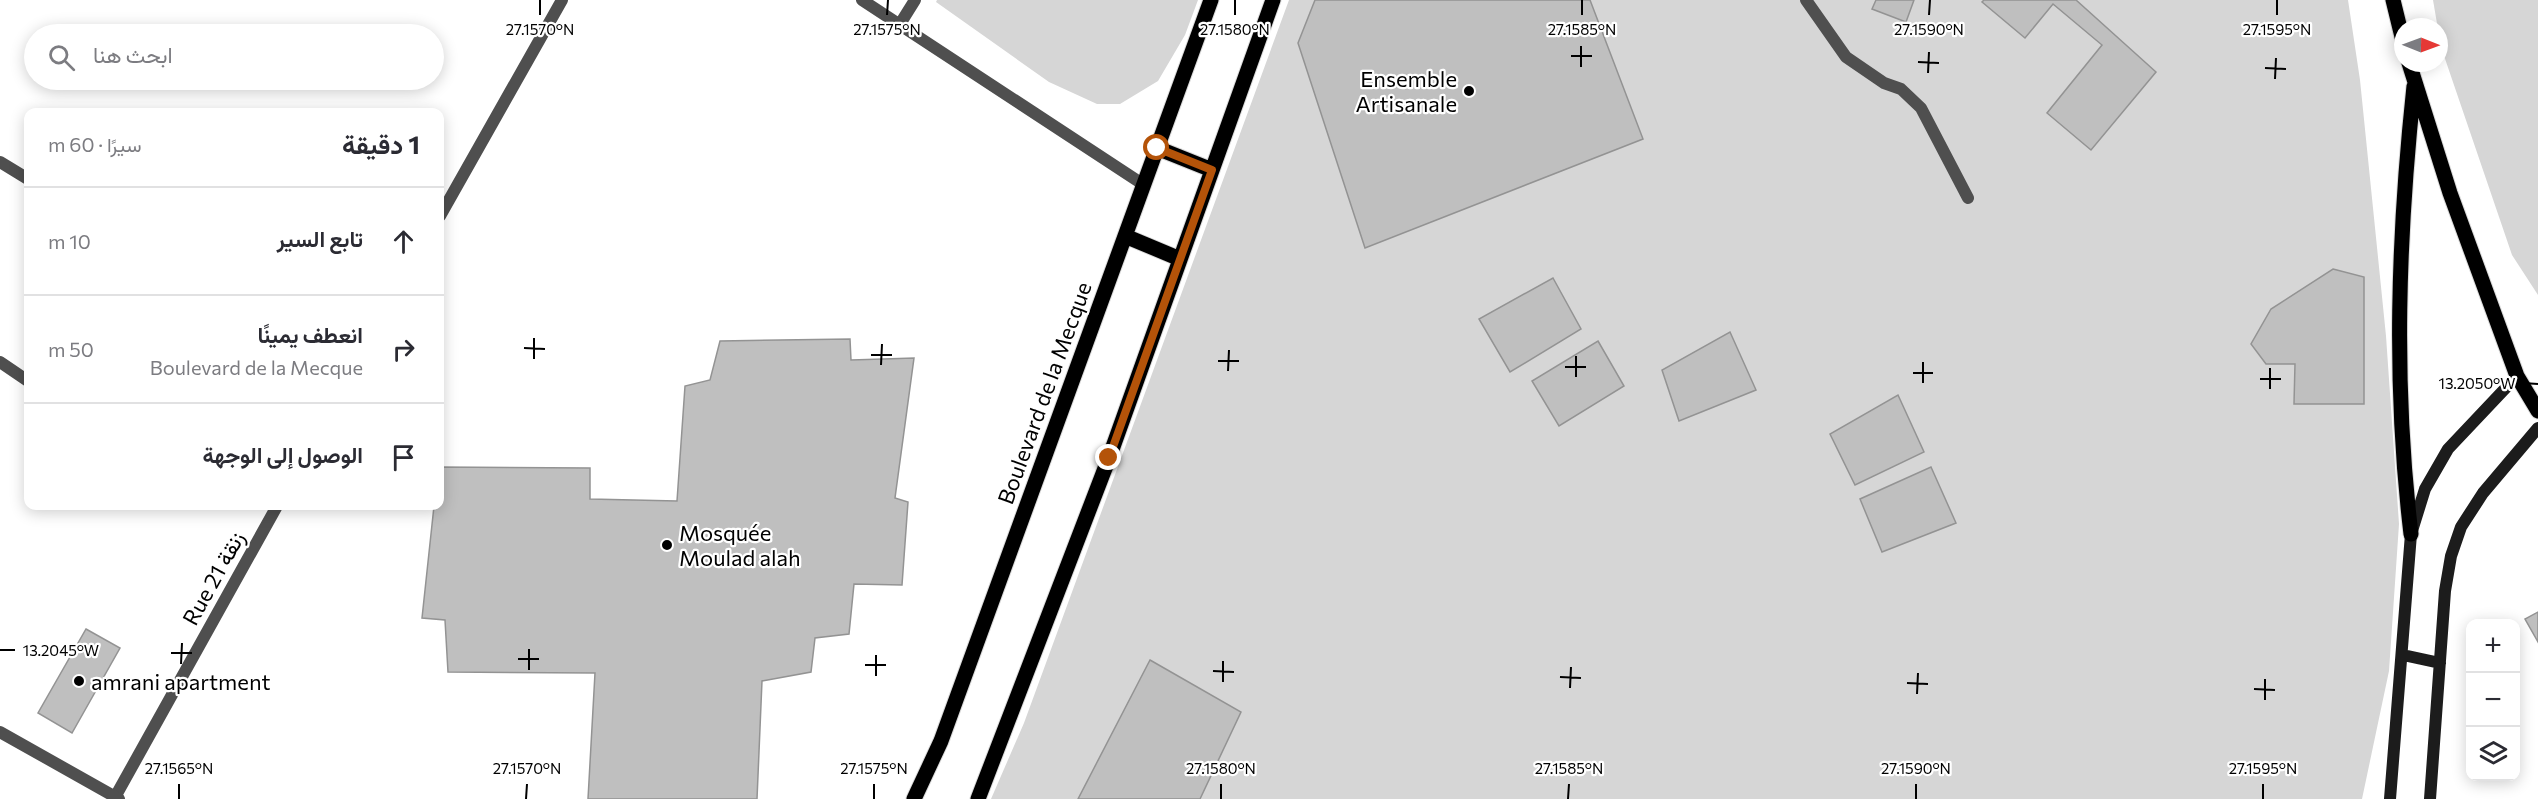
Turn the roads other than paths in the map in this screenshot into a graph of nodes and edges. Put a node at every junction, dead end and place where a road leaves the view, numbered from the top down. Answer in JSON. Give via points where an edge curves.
{"nodes":[{"id":1,"x":562,"y":0,"type":"edge"},
{"id":2,"x":862,"y":0,"type":"edge"},
{"id":3,"x":915,"y":0,"type":"edge"},
{"id":4,"x":1211,"y":0,"type":"edge"},
{"id":5,"x":1273,"y":0,"type":"edge"},
{"id":6,"x":1806,"y":0,"type":"edge"},
{"id":7,"x":2393,"y":0,"type":"edge"},
{"id":8,"x":2397,"y":18,"type":"edge"},
{"id":9,"x":900,"y":24,"type":"junction"},
{"id":10,"x":2411,"y":72,"type":"edge"},
{"id":11,"x":2414,"y":86,"type":"junction"},
{"id":12,"x":1157,"y":148,"type":"junction"},
{"id":13,"x":0,"y":162,"type":"edge"},
{"id":14,"x":1212,"y":170,"type":"junction"},
{"id":15,"x":24,"y":177,"type":"edge"},
{"id":16,"x":1144,"y":185,"type":"junction"},
{"id":17,"x":1968,"y":198,"type":"dead end"},
{"id":18,"x":444,"y":209,"type":"edge"},
{"id":19,"x":1125,"y":236,"type":"junction"},
{"id":20,"x":1180,"y":259,"type":"junction"},
{"id":21,"x":0,"y":362,"type":"edge"},
{"id":22,"x":2517,"y":376,"type":"junction"},
{"id":23,"x":24,"y":378,"type":"edge"},
{"id":24,"x":2538,"y":411,"type":"edge"},
{"id":25,"x":2538,"y":428,"type":"edge"},
{"id":26,"x":275,"y":510,"type":"edge"},
{"id":27,"x":2411,"y":534,"type":"junction"},
{"id":28,"x":2403,"y":655,"type":"junction"},
{"id":29,"x":2440,"y":663,"type":"junction"},
{"id":30,"x":0,"y":732,"type":"edge"},
{"id":31,"x":116,"y":798,"type":"edge"},
{"id":32,"x":914,"y":799,"type":"edge"},
{"id":33,"x":978,"y":799,"type":"edge"},
{"id":34,"x":2390,"y":799,"type":"edge"},
{"id":35,"x":2430,"y":799,"type":"edge"}],
"edges":[{"from":1,"to":18,"type":"street"},
{"from":2,"to":9,"type":"street"},
{"from":3,"to":9,"type":"street"},
{"from":4,"to":12,"type":"main road","name":"Boulevard de la Mecque"},
{"from":5,"to":14,"type":"main road"},
{"from":6,"to":17,"type":"street","via":[[1846,57],[1884,83],[1901,89],[1921,108]]},
{"from":7,"to":8,"type":"main road"},
{"from":9,"to":16,"type":"street"},
{"from":10,"to":11,"type":"main road"},
{"from":11,"to":22,"type":"main road"},
{"from":11,"to":27,"type":"main road","via":[[2403,188],[2398,357],[2402,460]]},
{"from":12,"to":14,"type":"main road"},
{"from":12,"to":16,"type":"main road","name":"Boulevard de la Mecque"},
{"from":13,"to":15,"type":"street"},
{"from":14,"to":20,"type":"main road"},
{"from":16,"to":19,"type":"main road","name":"Boulevard de la Mecque"},
{"from":19,"to":20,"type":"main road"},
{"from":19,"to":32,"type":"main road","name":"Boulevard de la Mecque","via":[[941,741]]},
{"from":20,"to":33,"type":"main road","via":[[1109,458]]},
{"from":21,"to":23,"type":"street"},
{"from":22,"to":24,"type":"main road"},
{"from":22,"to":27,"type":"main road","via":[[2448,448],[2425,489]]},
{"from":25,"to":29,"type":"main road","via":[[2483,493],[2461,527],[2445,591]]},
{"from":26,"to":31,"type":"street","name":"Rue 21 زنقة"},
{"from":27,"to":28,"type":"main road"},
{"from":28,"to":29,"type":"main road"},
{"from":28,"to":34,"type":"main road"},
{"from":29,"to":35,"type":"main road"},
{"from":30,"to":31,"type":"street"}]}
